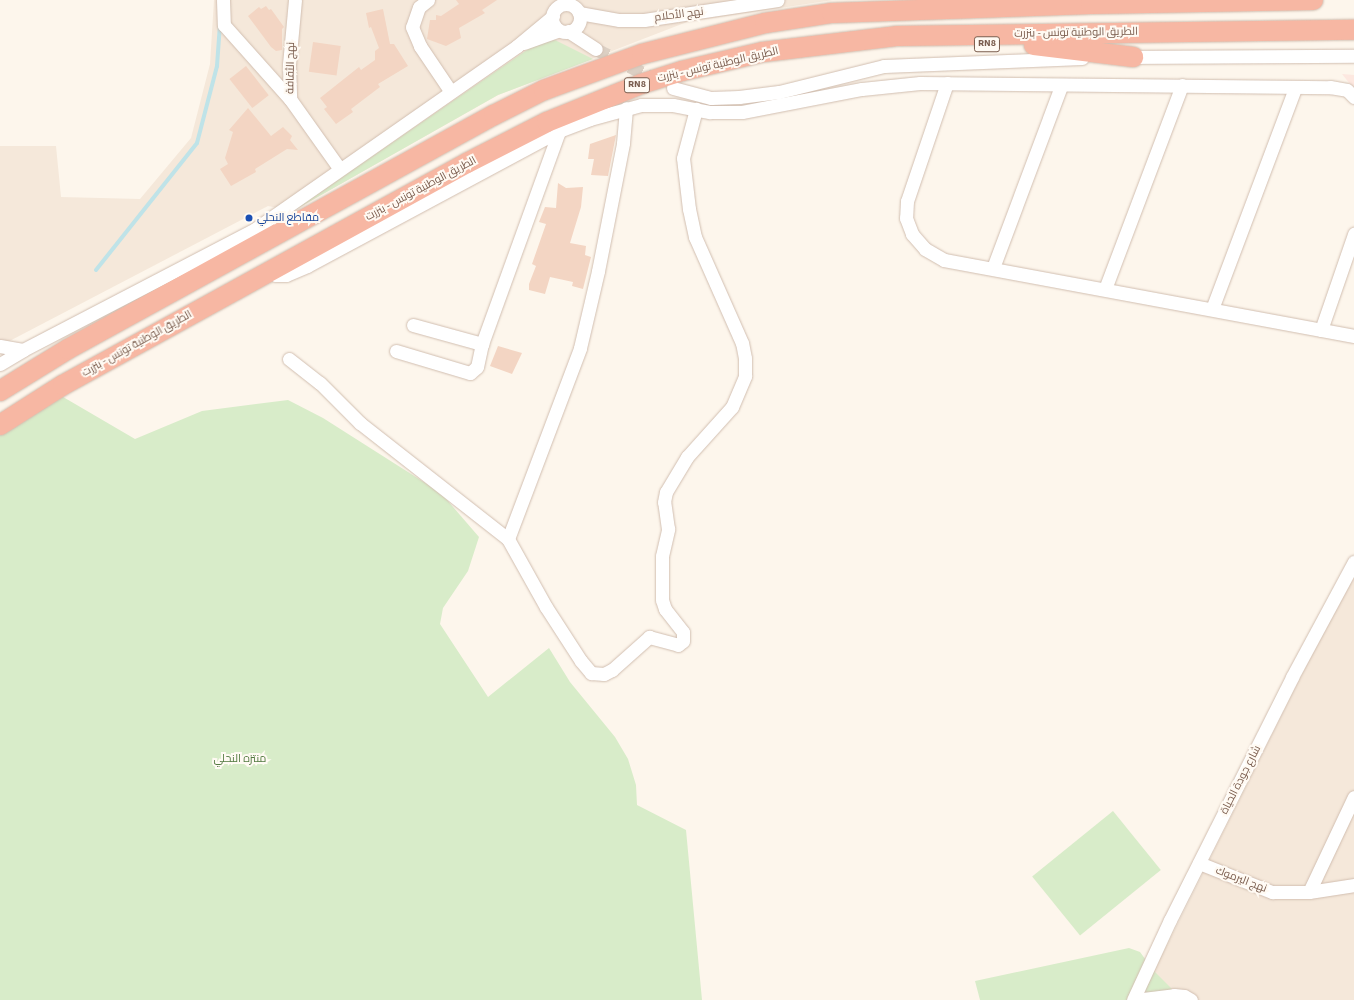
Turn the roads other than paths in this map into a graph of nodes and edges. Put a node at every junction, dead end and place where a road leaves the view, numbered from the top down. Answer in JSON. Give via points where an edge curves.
{"nodes":[{"id":1,"x":223,"y":0,"type":"edge"},
{"id":2,"x":295,"y":0,"type":"edge"},
{"id":3,"x":428,"y":0,"type":"edge"},
{"id":4,"x":778,"y":0,"type":"edge"},
{"id":5,"x":1313,"y":0,"type":"edge"},
{"id":6,"x":562,"y":3,"type":"edge"},
{"id":7,"x":710,"y":6,"type":"edge"},
{"id":8,"x":577,"y":7,"type":"edge"},
{"id":9,"x":553,"y":16,"type":"junction"},
{"id":10,"x":1354,"y":30,"type":"edge"},
{"id":11,"x":564,"y":31,"type":"junction"},
{"id":12,"x":840,"y":42,"type":"junction"},
{"id":13,"x":517,"y":46,"type":"junction"},
{"id":14,"x":596,"y":49,"type":"tunnel mouth"},
{"id":15,"x":1354,"y":56,"type":"edge"},
{"id":16,"x":1133,"y":57,"type":"junction"},
{"id":17,"x":947,"y":83,"type":"junction"},
{"id":18,"x":1182,"y":85,"type":"junction"},
{"id":19,"x":1060,"y":86,"type":"junction"},
{"id":20,"x":673,"y":88,"type":"tunnel mouth"},
{"id":21,"x":1295,"y":88,"type":"junction"},
{"id":22,"x":451,"y":92,"type":"junction"},
{"id":23,"x":1354,"y":97,"type":"edge"},
{"id":24,"x":290,"y":99,"type":"junction"},
{"id":25,"x":626,"y":108,"type":"junction"},
{"id":26,"x":696,"y":109,"type":"junction"},
{"id":27,"x":559,"y":131,"type":"junction"},
{"id":28,"x":339,"y":168,"type":"junction"},
{"id":29,"x":1354,"y":234,"type":"edge"},
{"id":30,"x":993,"y":268,"type":"junction"},
{"id":31,"x":268,"y":271,"type":"junction"},
{"id":32,"x":1105,"y":289,"type":"junction"},
{"id":33,"x":1212,"y":309,"type":"junction"},
{"id":34,"x":413,"y":325,"type":"dead end"},
{"id":35,"x":1321,"y":330,"type":"junction"},
{"id":36,"x":1354,"y":336,"type":"edge"},
{"id":37,"x":482,"y":344,"type":"junction"},
{"id":38,"x":0,"y":346,"type":"edge"},
{"id":39,"x":23,"y":350,"type":"junction"},
{"id":40,"x":396,"y":351,"type":"dead end"},
{"id":41,"x":289,"y":359,"type":"dead end"},
{"id":42,"x":0,"y":364,"type":"edge"},
{"id":43,"x":0,"y":391,"type":"edge"},
{"id":44,"x":0,"y":425,"type":"edge"},
{"id":45,"x":508,"y":539,"type":"junction"},
{"id":46,"x":1353,"y":565,"type":"edge"},
{"id":47,"x":1354,"y":797,"type":"edge"},
{"id":48,"x":1199,"y":863,"type":"junction"},
{"id":49,"x":1354,"y":885,"type":"edge"},
{"id":50,"x":1309,"y":892,"type":"junction"},
{"id":51,"x":1134,"y":1000,"type":"edge"},
{"id":52,"x":1191,"y":1000,"type":"edge"}],
"edges":[{"from":1,"to":24,"type":"street","via":[[224,25]]},
{"from":2,"to":24,"type":"street","name":"نهج الثقافة","via":[[289,65]]},
{"from":3,"to":22,"type":"street","via":[[419,6],[412,27],[420,46]]},
{"from":4,"to":7,"type":"street","name":"نهج الأحلام"},
{"from":5,"to":43,"type":"highway","number":"RN8","via":[[832,13],[765,23],[642,54],[558,84],[494,115],[68,349]]},
{"from":6,"to":8,"type":"street"},
{"from":6,"to":9,"type":"street"},
{"from":7,"to":8,"type":"street","name":"نهج الأحلام","via":[[644,20],[619,20]]},
{"from":8,"to":11,"type":"street","via":[[578,25]]},
{"from":9,"to":11,"type":"street","via":[[555,26]]},
{"from":9,"to":13,"type":"street"},
{"from":10,"to":12,"type":"highway","name":"الطريق الوطنية تونس - بنزرت","number":"RN8","via":[[898,36]]},
{"from":11,"to":13,"type":"street"},
{"from":11,"to":14,"type":"street"},
{"from":12,"to":16,"type":"highway","number":"RN8","via":[[1041,45]]},
{"from":12,"to":31,"type":"highway","name":"الطريق الوطنية تونس - بنزرت","number":"RN8","via":[[762,52],[641,84],[547,122],[507,142]]},
{"from":13,"to":22,"type":"street"},
{"from":15,"to":16,"type":"street"},
{"from":16,"to":20,"type":"street","via":[[884,66],[779,92],[740,98],[711,98]]},
{"from":17,"to":19,"type":"street"},
{"from":17,"to":26,"type":"street","via":[[862,89],[742,112],[724,113]]},
{"from":17,"to":30,"type":"street","via":[[907,201],[906,218],[912,234],[925,249],[944,260]]},
{"from":18,"to":19,"type":"street"},
{"from":18,"to":21,"type":"street"},
{"from":18,"to":32,"type":"street"},
{"from":19,"to":30,"type":"street"},
{"from":21,"to":23,"type":"street","via":[[1330,87],[1347,90]]},
{"from":21,"to":33,"type":"street"},
{"from":22,"to":28,"type":"street"},
{"from":24,"to":28,"type":"street","name":"نهج الثقافة"},
{"from":25,"to":26,"type":"street","via":[[655,104]]},
{"from":25,"to":27,"type":"street"},
{"from":25,"to":45,"type":"street","via":[[623,143],[600,264],[580,348]]},
{"from":26,"to":45,"type":"street","via":[[683,158],[689,209],[695,237],[742,343],[745,376],[732,407],[687,457],[666,492],[664,502],[668,529],[662,556],[662,600],[665,609],[683,632],[683,640],[678,645],[650,637],[612,670],[604,674],[592,673],[580,661],[546,607]]},
{"from":27,"to":31,"type":"street","via":[[308,266],[286,275],[276,275]]},
{"from":27,"to":37,"type":"street"},
{"from":28,"to":39,"type":"street","via":[[237,240]]},
{"from":29,"to":35,"type":"street"},
{"from":30,"to":32,"type":"street"},
{"from":31,"to":44,"type":"highway","name":"الطريق الوطنية تونس - بنزرت","number":"RN8","via":[[63,385]]},
{"from":32,"to":33,"type":"street"},
{"from":33,"to":35,"type":"street"},
{"from":34,"to":37,"type":"street"},
{"from":35,"to":36,"type":"street"},
{"from":37,"to":40,"type":"street","via":[[478,364],[470,372]]},
{"from":38,"to":39,"type":"street"},
{"from":39,"to":42,"type":"street"},
{"from":41,"to":45,"type":"street","via":[[320,383],[360,423]]},
{"from":46,"to":48,"type":"street","name":"شارع جودة الحياة","via":[[1292,677]]},
{"from":47,"to":50,"type":"street"},
{"from":48,"to":50,"type":"street","name":"نهج اليرموك","via":[[1272,892]]},
{"from":48,"to":51,"type":"street","name":"شارع جودة الحياة"},
{"from":49,"to":50,"type":"street","name":"نهج اليرموك"},
{"from":51,"to":52,"type":"street","via":[[1174,995]]}]}
